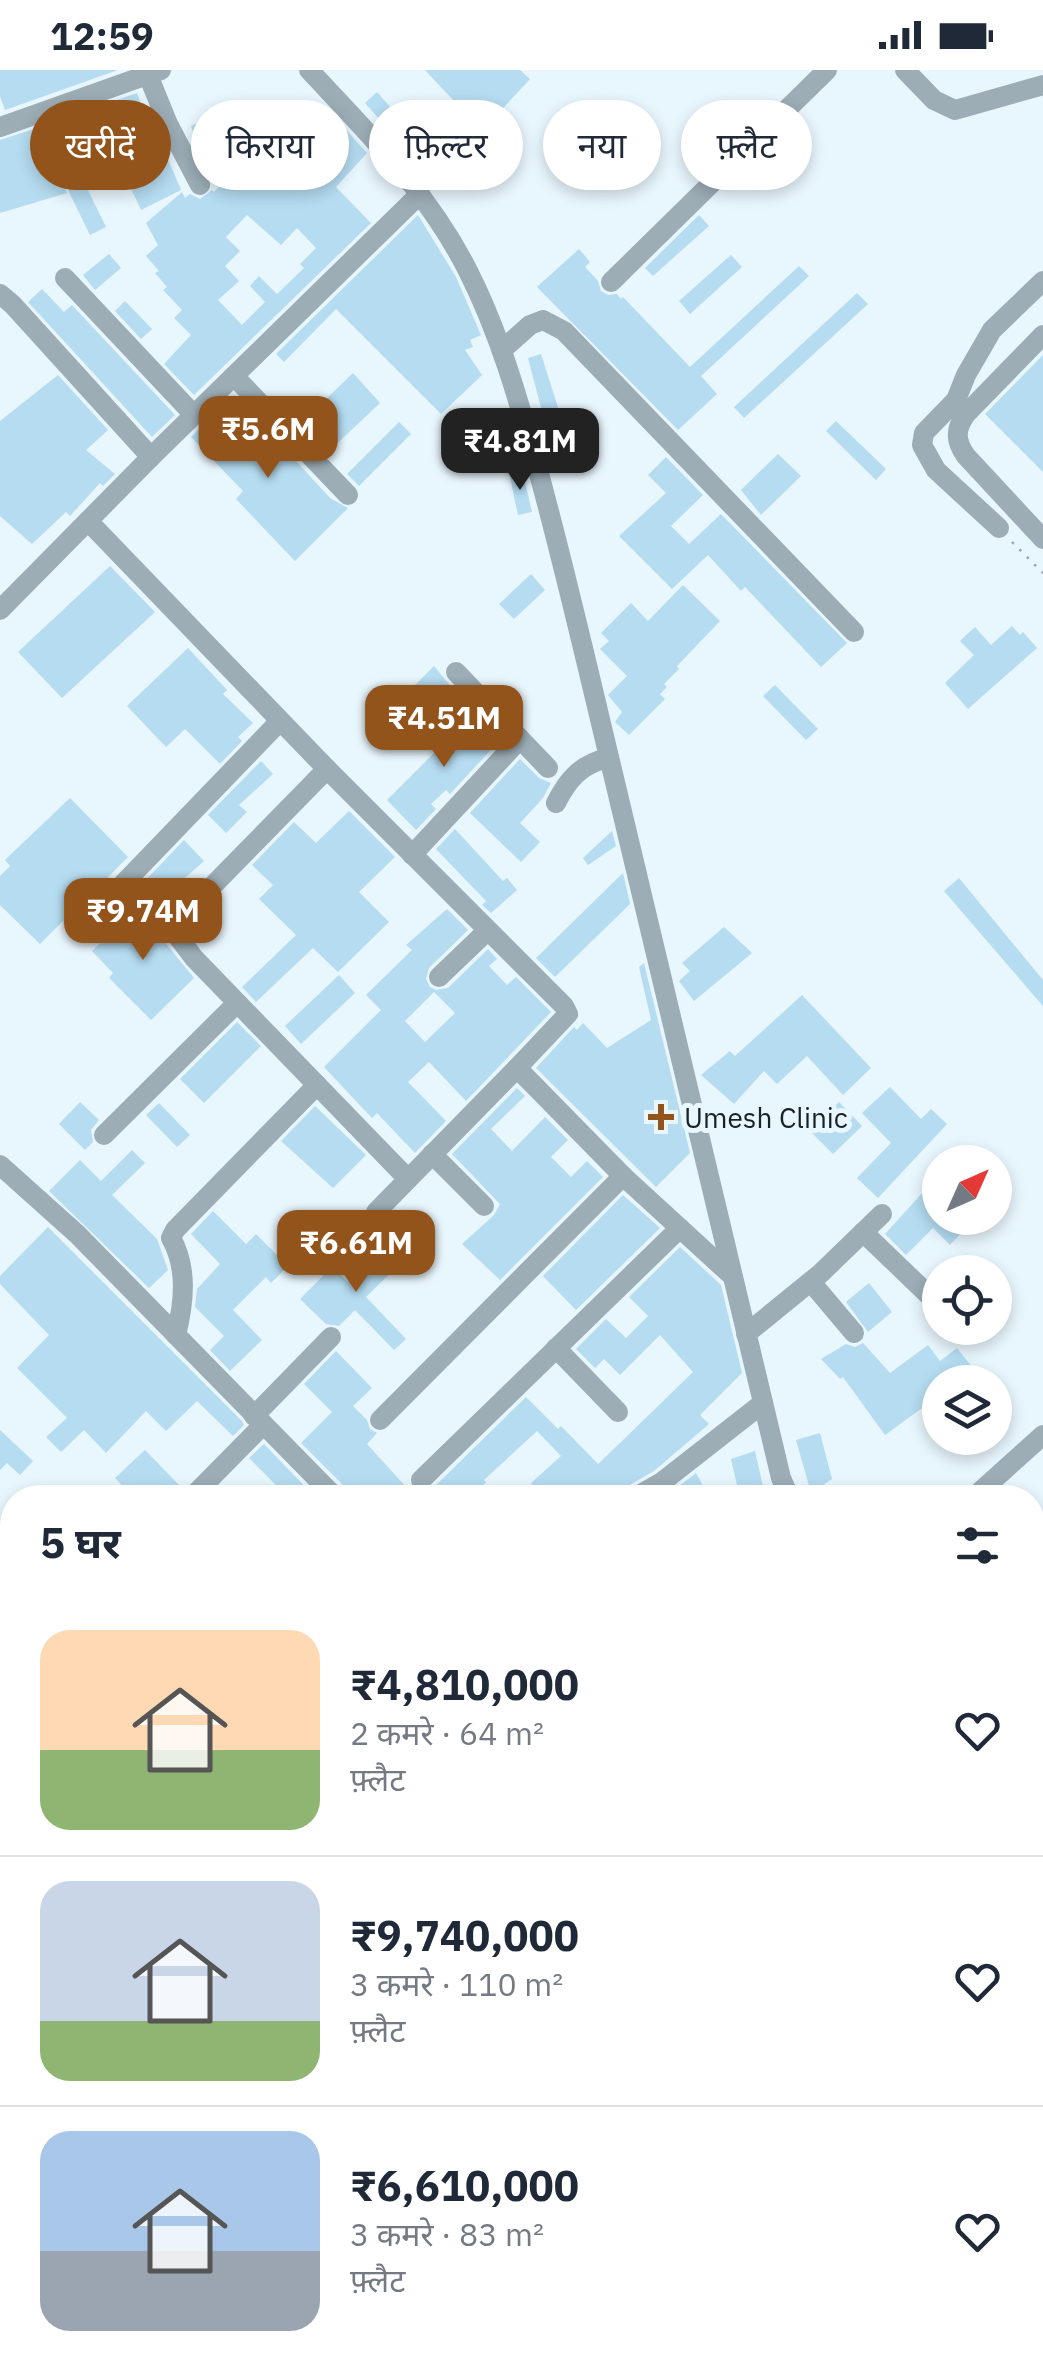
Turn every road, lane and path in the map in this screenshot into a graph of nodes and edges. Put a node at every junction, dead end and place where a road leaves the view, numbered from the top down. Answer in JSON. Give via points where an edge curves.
{"nodes":[{"id":1,"x":308,"y":70,"type":"edge"},
{"id":2,"x":827,"y":70,"type":"edge"},
{"id":3,"x":905,"y":70,"type":"edge"},
{"id":4,"x":154,"y":72,"type":"edge"},
{"id":5,"x":1043,"y":85,"type":"edge"},
{"id":6,"x":0,"y":127,"type":"edge"},
{"id":7,"x":191,"y":168,"type":"edge"},
{"id":8,"x":420,"y":194,"type":"junction"},
{"id":9,"x":64,"y":278,"type":"dead end"},
{"id":10,"x":611,"y":282,"type":"dead end"},
{"id":11,"x":1043,"y":282,"type":"edge"},
{"id":12,"x":0,"y":294,"type":"edge"},
{"id":13,"x":1043,"y":335,"type":"edge"},
{"id":14,"x":502,"y":350,"type":"junction"},
{"id":15,"x":234,"y":376,"type":"junction"},
{"id":16,"x":194,"y":415,"type":"junction"},
{"id":17,"x":151,"y":456,"type":"junction"},
{"id":18,"x":348,"y":496,"type":"dead end"},
{"id":19,"x":88,"y":521,"type":"junction"},
{"id":20,"x":999,"y":528,"type":"joint"},
{"id":21,"x":1043,"y":540,"type":"edge"},
{"id":22,"x":1043,"y":572,"type":"edge"},
{"id":23,"x":0,"y":610,"type":"edge"},
{"id":24,"x":854,"y":632,"type":"dead end"},
{"id":25,"x":456,"y":672,"type":"dead end"},
{"id":26,"x":280,"y":721,"type":"junction"},
{"id":27,"x":520,"y":739,"type":"junction"},
{"id":28,"x":609,"y":758,"type":"junction"},
{"id":29,"x":548,"y":768,"type":"dead end"},
{"id":30,"x":327,"y":769,"type":"junction"},
{"id":31,"x":556,"y":803,"type":"dead end"},
{"id":32,"x":412,"y":855,"type":"junction"},
{"id":33,"x":123,"y":884,"type":"dead end"},
{"id":34,"x":483,"y":928,"type":"junction"},
{"id":35,"x":437,"y":974,"type":"dead end"},
{"id":36,"x":237,"y":1003,"type":"junction"},
{"id":37,"x":517,"y":1068,"type":"junction"},
{"id":38,"x":317,"y":1085,"type":"junction"},
{"id":39,"x":104,"y":1136,"type":"dead end"},
{"id":40,"x":432,"y":1154,"type":"junction"},
{"id":41,"x":0,"y":1166,"type":"edge"},
{"id":42,"x":623,"y":1176,"type":"junction"},
{"id":43,"x":408,"y":1179,"type":"junction"},
{"id":44,"x":484,"y":1206,"type":"dead end"},
{"id":45,"x":376,"y":1212,"type":"dead end"},
{"id":46,"x":882,"y":1214,"type":"dead end"},
{"id":47,"x":680,"y":1228,"type":"junction"},
{"id":48,"x":864,"y":1232,"type":"junction"},
{"id":49,"x":730,"y":1274,"type":"junction"},
{"id":50,"x":811,"y":1282,"type":"junction"},
{"id":51,"x":922,"y":1288,"type":"edge"},
{"id":52,"x":746,"y":1334,"type":"junction"},
{"id":53,"x":854,"y":1334,"type":"dead end"},
{"id":54,"x":176,"y":1335,"type":"junction"},
{"id":55,"x":331,"y":1337,"type":"dead end"},
{"id":56,"x":556,"y":1348,"type":"junction"},
{"id":57,"x":763,"y":1403,"type":"junction"},
{"id":58,"x":618,"y":1412,"type":"dead end"},
{"id":59,"x":259,"y":1420,"type":"junction"},
{"id":60,"x":380,"y":1420,"type":"dead end"},
{"id":61,"x":1043,"y":1434,"type":"edge"},
{"id":62,"x":421,"y":1480,"type":"dead end"},
{"id":63,"x":202,"y":1485,"type":"edge"},
{"id":64,"x":323,"y":1485,"type":"edge"},
{"id":65,"x":657,"y":1485,"type":"edge"},
{"id":66,"x":784,"y":1485,"type":"edge"},
{"id":67,"x":987,"y":1485,"type":"edge"}],
"edges":[{"from":1,"to":8,"type":"street"},
{"from":2,"to":10,"type":"street"},
{"from":3,"to":5,"type":"street","via":[[954,110]]},
{"from":4,"to":6,"type":"street"},
{"from":4,"to":7,"type":"street","via":[[168,124]]},
{"from":8,"to":14,"type":"street","via":[[467,269]]},
{"from":8,"to":15,"type":"street"},
{"from":9,"to":16,"type":"street"},
{"from":11,"to":20,"type":"street","via":[[992,330],[956,400],[924,433],[922,444],[952,487]]},
{"from":12,"to":17,"type":"street"},
{"from":13,"to":21,"type":"street","via":[[966,414],[957,434],[966,456]]},
{"from":14,"to":24,"type":"street","via":[[543,320],[564,331]]},
{"from":14,"to":28,"type":"street","via":[[561,552]]},
{"from":15,"to":16,"type":"street"},
{"from":15,"to":18,"type":"street"},
{"from":16,"to":17,"type":"street"},
{"from":17,"to":19,"type":"street"},
{"from":19,"to":23,"type":"street"},
{"from":19,"to":26,"type":"street"},
{"from":20,"to":22,"type":"path"},
{"from":25,"to":27,"type":"street"},
{"from":26,"to":30,"type":"street"},
{"from":26,"to":33,"type":"street"},
{"from":27,"to":29,"type":"street"},
{"from":27,"to":32,"type":"street"},
{"from":28,"to":31,"type":"street","via":[[593,761],[567,781]]},
{"from":28,"to":49,"type":"street"},
{"from":30,"to":32,"type":"street"},
{"from":30,"to":36,"type":"street","via":[[178,921],[174,932]]},
{"from":32,"to":34,"type":"street"},
{"from":34,"to":35,"type":"street"},
{"from":34,"to":37,"type":"street","via":[[568,1014]]},
{"from":36,"to":38,"type":"street"},
{"from":36,"to":39,"type":"street"},
{"from":37,"to":40,"type":"street"},
{"from":37,"to":42,"type":"street"},
{"from":38,"to":43,"type":"street"},
{"from":38,"to":54,"type":"street","via":[[175,1230],[171,1238],[184,1276]]},
{"from":40,"to":43,"type":"street"},
{"from":40,"to":44,"type":"street"},
{"from":41,"to":54,"type":"street"},
{"from":42,"to":47,"type":"street"},
{"from":42,"to":60,"type":"street"},
{"from":43,"to":45,"type":"street"},
{"from":46,"to":48,"type":"street"},
{"from":47,"to":49,"type":"street"},
{"from":47,"to":56,"type":"street"},
{"from":48,"to":50,"type":"street"},
{"from":48,"to":51,"type":"street"},
{"from":49,"to":52,"type":"street"},
{"from":50,"to":52,"type":"street"},
{"from":50,"to":53,"type":"street"},
{"from":52,"to":57,"type":"street"},
{"from":54,"to":59,"type":"street"},
{"from":55,"to":59,"type":"street"},
{"from":56,"to":58,"type":"street"},
{"from":56,"to":62,"type":"street"},
{"from":57,"to":65,"type":"street"},
{"from":57,"to":66,"type":"street"},
{"from":59,"to":63,"type":"street"},
{"from":59,"to":64,"type":"street"},
{"from":61,"to":67,"type":"street"}]}
